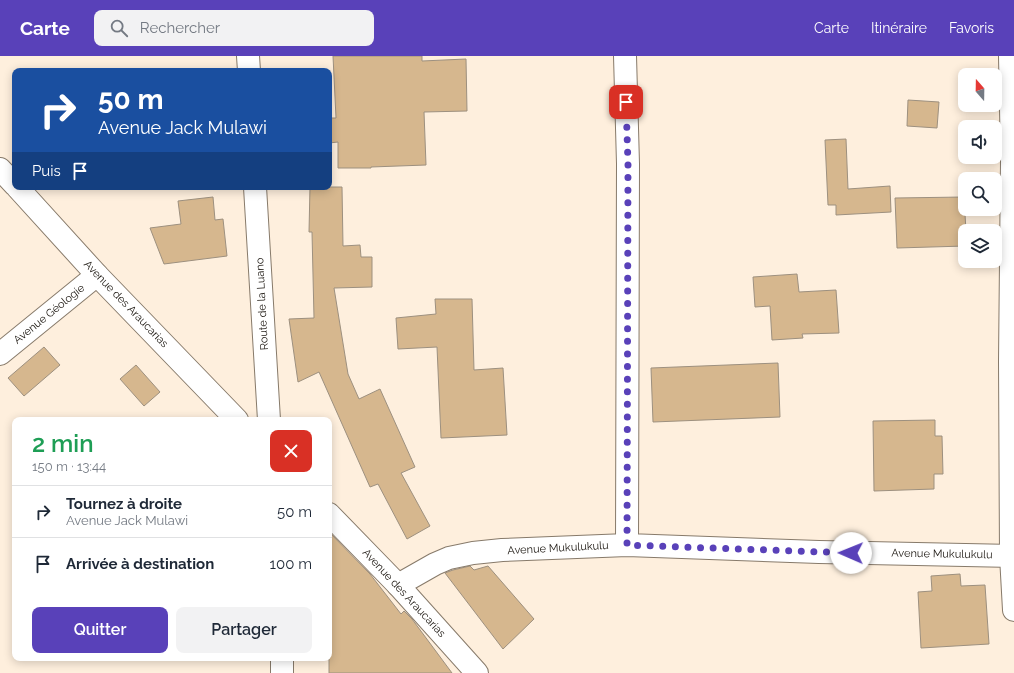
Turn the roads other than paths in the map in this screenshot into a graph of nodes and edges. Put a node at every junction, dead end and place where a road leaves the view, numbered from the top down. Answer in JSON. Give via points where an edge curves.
{"nodes":[{"id":1,"x":248,"y":56,"type":"edge"},
{"id":2,"x":625,"y":56,"type":"edge"},
{"id":3,"x":1010,"y":56,"type":"edge"},
{"id":4,"x":249,"y":68,"type":"edge"},
{"id":5,"x":0,"y":169,"type":"edge"},
{"id":6,"x":12,"y":182,"type":"edge"},
{"id":7,"x":20,"y":190,"type":"edge"},
{"id":8,"x":255,"y":190,"type":"edge"},
{"id":9,"x":97,"y":275,"type":"junction"},
{"id":10,"x":0,"y":354,"type":"edge"},
{"id":11,"x":234,"y":417,"type":"edge"},
{"id":12,"x":269,"y":417,"type":"edge"},
{"id":13,"x":332,"y":517,"type":"edge"},
{"id":14,"x":627,"y":545,"type":"junction"},
{"id":15,"x":1012,"y":556,"type":"edge"},
{"id":16,"x":398,"y":585,"type":"junction"},
{"id":17,"x":1014,"y":610,"type":"edge"},
{"id":18,"x":282,"y":661,"type":"edge"},
{"id":19,"x":282,"y":673,"type":"edge"},
{"id":20,"x":477,"y":673,"type":"edge"}],
"edges":[{"from":1,"to":4,"type":"street"},
{"from":2,"to":14,"type":"street","via":[[628,164]]},
{"from":3,"to":15,"type":"street"},
{"from":5,"to":6,"type":"street","name":"Avenue des Araucarias"},
{"from":7,"to":9,"type":"street","name":"Avenue des Araucarias"},
{"from":8,"to":12,"type":"street","name":"Route de la Luano"},
{"from":9,"to":10,"type":"street","name":"Avenue Géologie"},
{"from":9,"to":11,"type":"street","name":"Avenue des Araucarias"},
{"from":13,"to":16,"type":"street","name":"Avenue des Araucarias"},
{"from":14,"to":15,"type":"street","name":"Avenue Mukulukulu"},
{"from":14,"to":16,"type":"street","name":"Avenue Mukulukulu","via":[[474,553],[449,558]]},
{"from":15,"to":17,"type":"street"},
{"from":16,"to":20,"type":"street","name":"Avenue des Araucarias"},
{"from":18,"to":19,"type":"street"}]}
